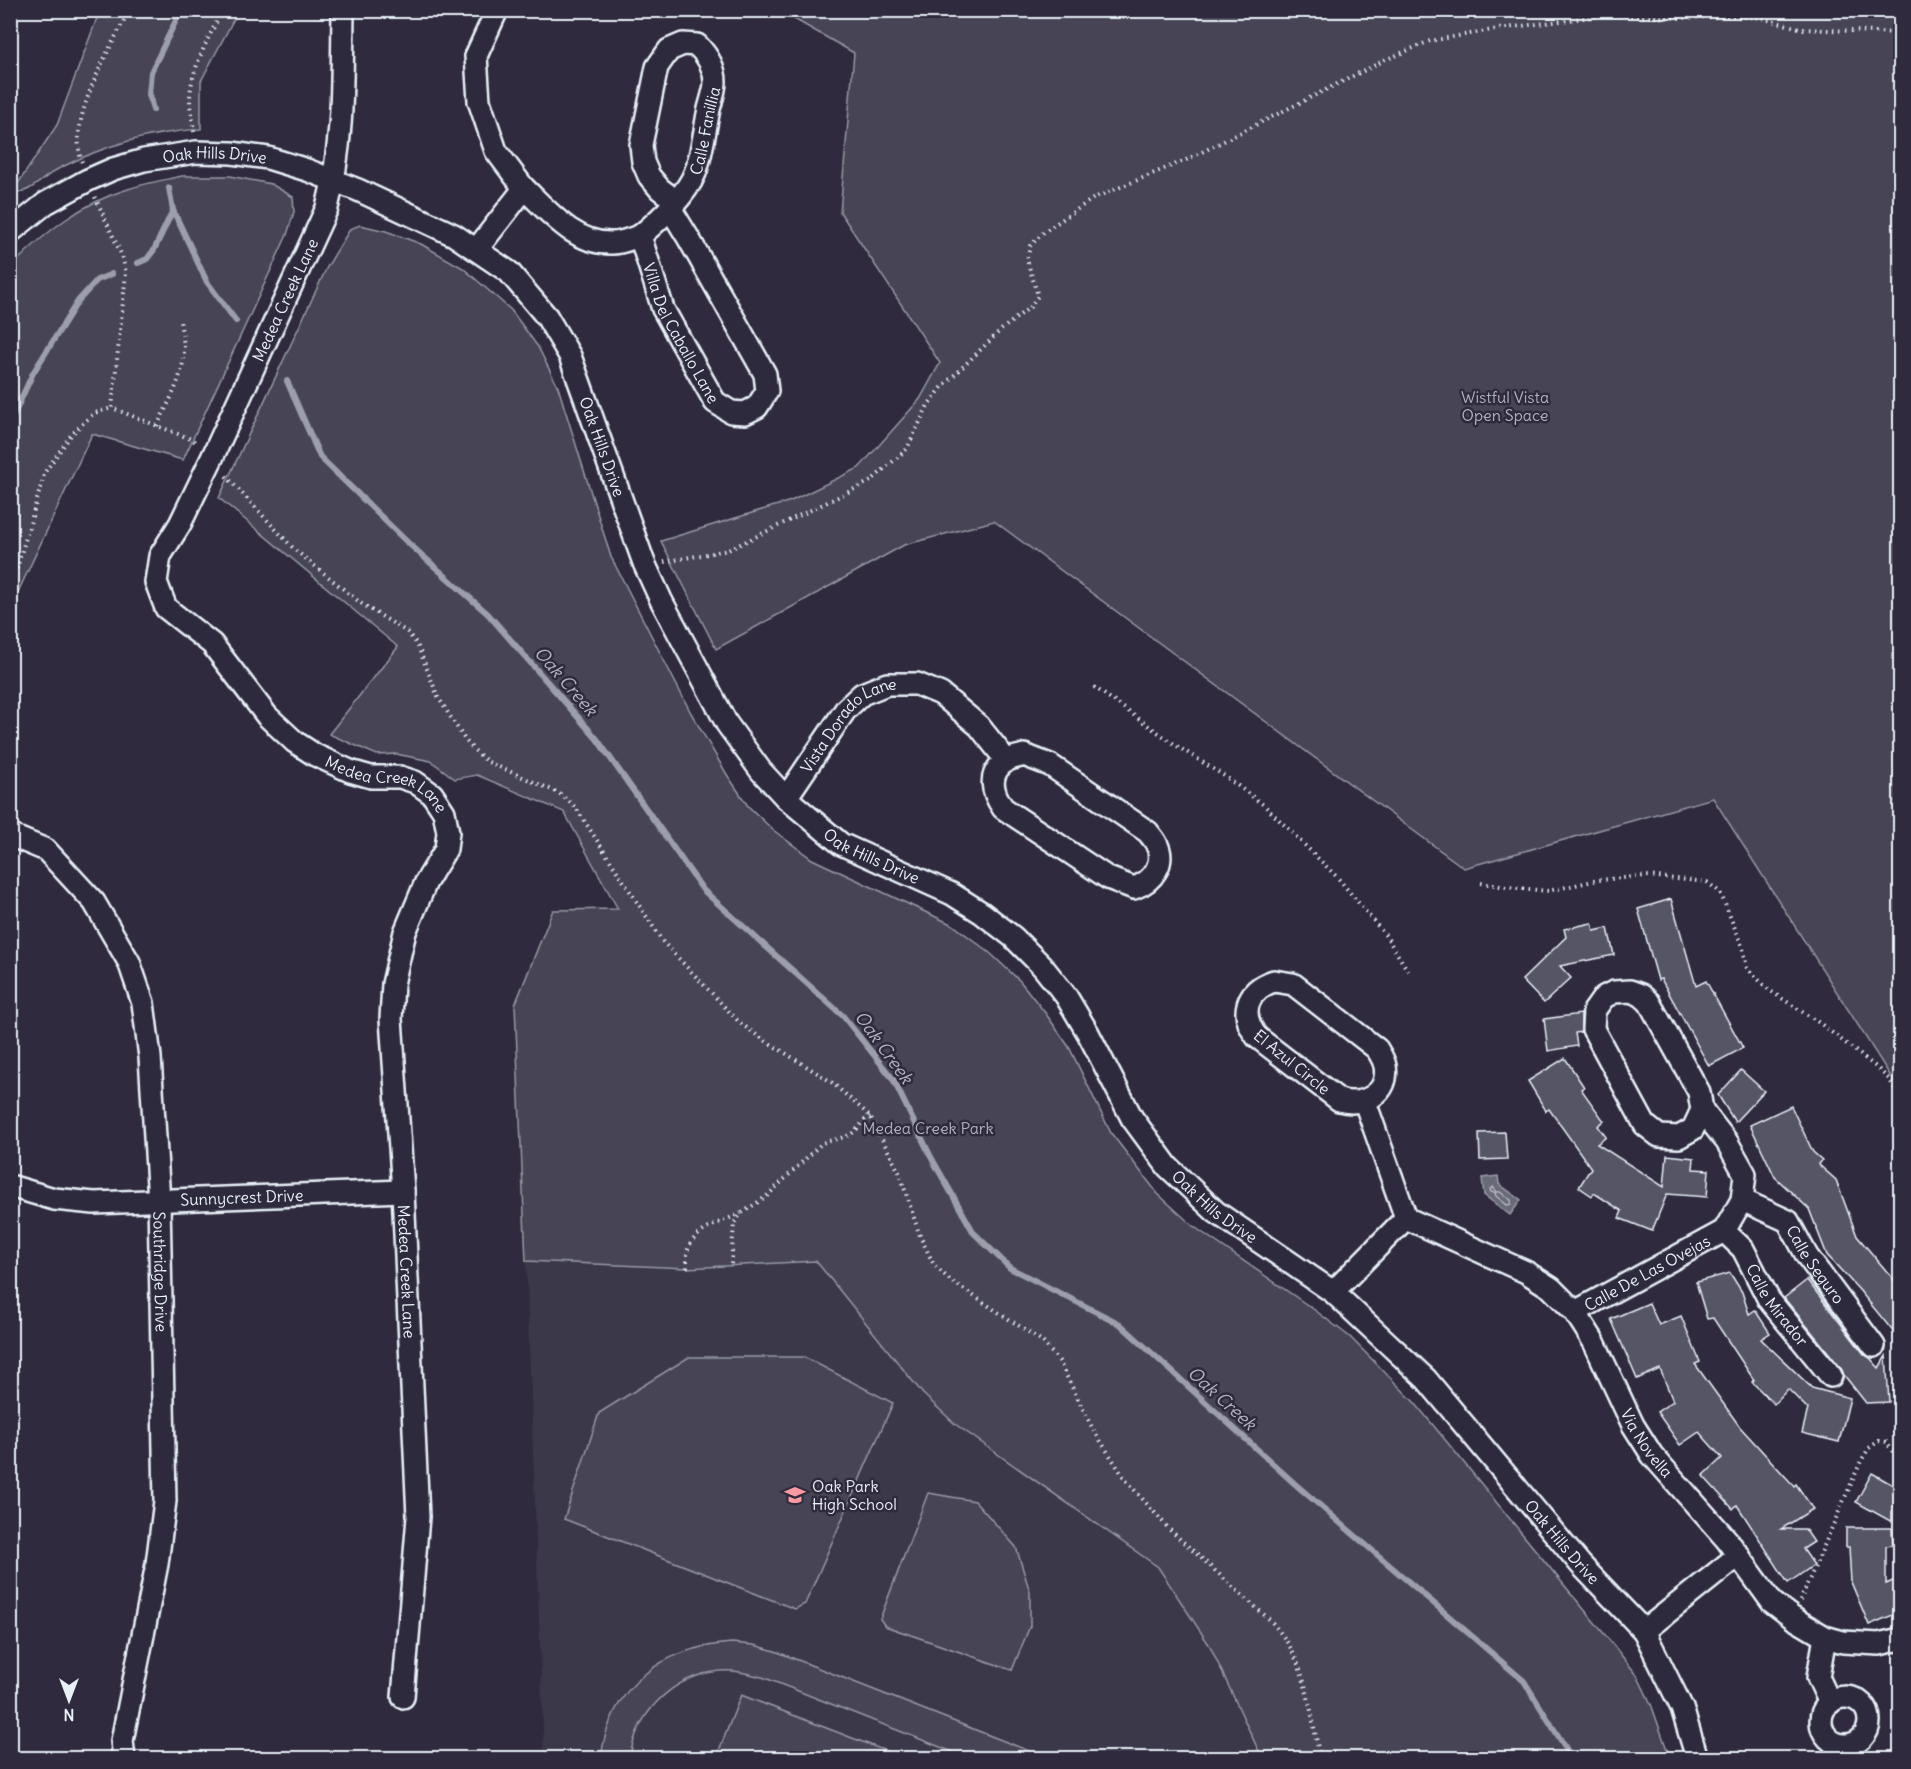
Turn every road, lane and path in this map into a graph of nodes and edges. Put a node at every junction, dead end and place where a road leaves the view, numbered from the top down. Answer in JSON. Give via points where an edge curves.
{"nodes":[{"id":1,"x":129,"y":10,"type":"edge"},
{"id":2,"x":223,"y":10,"type":"edge"},
{"id":3,"x":343,"y":10,"type":"edge"},
{"id":4,"x":497,"y":10,"type":"edge"},
{"id":5,"x":1900,"y":33,"type":"edge"},
{"id":6,"x":196,"y":152,"type":"junction"},
{"id":7,"x":82,"y":163,"type":"dead end"},
{"id":8,"x":334,"y":180,"type":"junction"},
{"id":9,"x":523,"y":187,"type":"junction"},
{"id":10,"x":96,"y":198,"type":"dead end"},
{"id":11,"x":673,"y":205,"type":"junction"},
{"id":12,"x":10,"y":232,"type":"edge"},
{"id":13,"x":640,"y":236,"type":"junction"},
{"id":14,"x":477,"y":249,"type":"junction"},
{"id":15,"x":180,"y":320,"type":"dead end"},
{"id":16,"x":112,"y":408,"type":"junction"},
{"id":17,"x":157,"y":426,"type":"junction"},
{"id":18,"x":199,"y":445,"type":"dead end"},
{"id":19,"x":223,"y":473,"type":"dead end"},
{"id":20,"x":644,"y":562,"type":"junction"},
{"id":21,"x":10,"y":592,"type":"edge"},
{"id":22,"x":1094,"y":687,"type":"dead end"},
{"id":23,"x":1006,"y":760,"type":"junction"},
{"id":24,"x":786,"y":798,"type":"junction"},
{"id":25,"x":10,"y":836,"type":"edge"},
{"id":26,"x":1481,"y":883,"type":"dead end"},
{"id":27,"x":1408,"y":971,"type":"dead end"},
{"id":28,"x":1900,"y":1096,"type":"edge"},
{"id":29,"x":1365,"y":1102,"type":"junction"},
{"id":30,"x":1702,"y":1110,"type":"junction"},
{"id":31,"x":870,"y":1116,"type":"junction"},
{"id":32,"x":10,"y":1186,"type":"edge"},
{"id":33,"x":403,"y":1191,"type":"junction"},
{"id":34,"x":1742,"y":1200,"type":"junction"},
{"id":35,"x":159,"y":1201,"type":"junction"},
{"id":36,"x":742,"y":1213,"type":"junction"},
{"id":37,"x":1406,"y":1218,"type":"junction"},
{"id":38,"x":1724,"y":1231,"type":"junction"},
{"id":39,"x":731,"y":1264,"type":"dead end"},
{"id":40,"x":687,"y":1268,"type":"dead end"},
{"id":41,"x":1333,"y":1292,"type":"junction"},
{"id":42,"x":1575,"y":1312,"type":"junction"},
{"id":43,"x":1874,"y":1346,"type":"dead end"},
{"id":44,"x":1832,"y":1376,"type":"dead end"},
{"id":45,"x":1900,"y":1461,"type":"edge"},
{"id":46,"x":1739,"y":1555,"type":"junction"},
{"id":47,"x":1793,"y":1618,"type":"junction"},
{"id":48,"x":1644,"y":1631,"type":"junction"},
{"id":49,"x":1826,"y":1637,"type":"junction"},
{"id":50,"x":1900,"y":1639,"type":"edge"},
{"id":51,"x":404,"y":1697,"type":"dead end"},
{"id":52,"x":1830,"y":1703,"type":"dead end"},
{"id":53,"x":124,"y":1758,"type":"edge"},
{"id":54,"x":1320,"y":1758,"type":"edge"},
{"id":55,"x":1697,"y":1758,"type":"edge"}],
"edges":[{"from":1,"to":7,"type":"path","via":[[80,122],[78,153]]},
{"from":2,"to":6,"type":"path","via":[[209,35],[190,98]]},
{"from":3,"to":8,"type":"street","name":"Medea Creek Lane","via":[[341,129]]},
{"from":4,"to":9,"type":"street","via":[[476,56],[480,100],[496,151]]},
{"from":5,"to":20,"type":"path","via":[[1803,29],[1734,16],[1609,15],[1430,41],[1186,160],[1094,198],[1045,231],[1030,246],[1027,260],[1038,296],[944,385],[928,405],[906,449],[871,481],[728,550]]},
{"from":6,"to":8,"type":"street","name":"Oak Hills Drive","via":[[268,158]]},
{"from":6,"to":12,"type":"street","name":"Oak Hills Drive","via":[[113,169],[46,203]]},
{"from":8,"to":14,"type":"street","name":"Oak Hills Drive"},
{"from":8,"to":33,"type":"street","name":"Medea Creek Lane","via":[[327,208],[212,458],[160,556],[156,582],[166,608],[212,644],[267,716],[296,742],[350,771],[415,782],[432,794],[444,812],[446,849],[426,882],[405,932],[393,984]]},
{"from":9,"to":13,"type":"street","via":[[561,224],[589,241],[614,243]]},
{"from":9,"to":14,"type":"street"},
{"from":10,"to":16,"type":"path","via":[[126,273]]},
{"from":11,"to":11,"type":"street","name":"Calle Fanillia","via":[[695,174],[715,82],[708,56],[697,45],[683,44],[669,50],[657,67],[641,145],[649,176]]},
{"from":11,"to":13,"type":"street","name":"Calle Fanillia"},
{"from":11,"to":13,"type":"street","name":"Villa Del Caballo Lane","via":[[765,374],[767,391],[757,407],[745,413],[731,412],[715,402],[663,309]]},
{"from":14,"to":20,"type":"street","name":"Oak Hills Drive","via":[[509,272],[547,317],[570,356]]},
{"from":15,"to":17,"type":"path","via":[[183,366]]},
{"from":16,"to":17,"type":"path"},
{"from":16,"to":21,"type":"path","via":[[94,413],[71,435],[45,472]]},
{"from":17,"to":18,"type":"path"},
{"from":19,"to":31,"type":"path","via":[[295,550],[362,604],[407,632],[417,644],[438,697],[474,750],[488,762],[559,793],[576,808],[663,942],[740,1023],[830,1082]]},
{"from":20,"to":24,"type":"street","name":"Oak Hills Drive","via":[[727,724]]},
{"from":22,"to":27,"type":"path","via":[[1265,806],[1338,878],[1386,936]]},
{"from":23,"to":23,"type":"street","via":[[993,783],[994,794],[1003,808],[1108,878],[1134,888],[1153,876],[1160,854],[1148,832],[1050,765],[1024,755]]},
{"from":23,"to":24,"type":"street","name":"Vista Dorado Lane","via":[[979,726],[941,694],[917,684],[887,684],[862,694],[846,709]]},
{"from":24,"to":41,"type":"street","name":"Oak Hills Drive","via":[[841,844],[951,894],[1013,937],[1066,996],[1132,1118],[1168,1167],[1216,1212]]},
{"from":25,"to":35,"type":"street","name":"Southridge Drive","via":[[46,850],[94,902],[129,962],[142,1003],[150,1057]]},
{"from":26,"to":28,"type":"path","via":[[1548,891],[1598,880],[1647,876],[1707,882],[1720,892],[1747,968],[1769,990],[1876,1067]]},
{"from":29,"to":29,"type":"street","name":"El Azul Circle","via":[[1379,1092],[1386,1077],[1385,1063],[1377,1049],[1293,984],[1274,981],[1255,991],[1247,1005],[1247,1017],[1257,1037],[1339,1100]]},
{"from":29,"to":37,"type":"street"},
{"from":30,"to":30,"type":"street","name":"Calle De Las Ovejas","via":[[1699,1092],[1649,1002],[1630,991],[1604,997],[1594,1011],[1593,1029],[1645,1125],[1659,1136],[1679,1137],[1693,1129]]},
{"from":30,"to":34,"type":"street","name":"Calle De Las Ovejas","via":[[1745,1174]]},
{"from":31,"to":36,"type":"path","via":[[850,1136],[822,1143],[767,1196]]},
{"from":31,"to":54,"type":"path","via":[[898,1172],[934,1265],[951,1281],[1042,1341],[1059,1362],[1093,1429],[1125,1479],[1170,1530],[1285,1638],[1302,1677]]},
{"from":32,"to":35,"type":"street","name":"Sunnycrest Drive","via":[[54,1199],[94,1203]]},
{"from":33,"to":35,"type":"street","name":"Sunnycrest Drive"},
{"from":33,"to":51,"type":"street","name":"Medea Creek Lane","via":[[418,1517]]},
{"from":34,"to":38,"type":"street","name":"Calle De Las Ovejas"},
{"from":34,"to":43,"type":"street","name":"Calle Seguro","via":[[1788,1221],[1807,1256]]},
{"from":35,"to":53,"type":"street","name":"Southridge Drive","via":[[165,1501],[157,1564],[122,1741]]},
{"from":36,"to":39,"type":"path","via":[[734,1223]]},
{"from":36,"to":40,"type":"path","via":[[705,1230],[692,1241]]},
{"from":37,"to":41,"type":"street"},
{"from":37,"to":42,"type":"street","name":"Via Novella","via":[[1526,1272],[1551,1288]]},
{"from":38,"to":42,"type":"street","name":"Calle De Las Ovejas"},
{"from":38,"to":44,"type":"street","name":"Calle Mirador","via":[[1743,1249],[1769,1300]]},
{"from":41,"to":48,"type":"street","name":"Oak Hills Drive","via":[[1426,1379],[1581,1565]]},
{"from":42,"to":46,"type":"street","name":"Via Novella","via":[[1652,1455]]},
{"from":45,"to":47,"type":"path","via":[[1886,1442],[1879,1441],[1869,1448]]},
{"from":46,"to":47,"type":"street","name":"Via Novella","via":[[1772,1602]]},
{"from":46,"to":48,"type":"street"},
{"from":47,"to":49,"type":"street","name":"Via Novella"},
{"from":48,"to":55,"type":"street","name":"Oak Hills Drive","via":[[1682,1708]]},
{"from":49,"to":50,"type":"street","name":"Via Novella","via":[[1879,1644]]},
{"from":49,"to":52,"type":"street","via":[[1818,1677]]}]}
